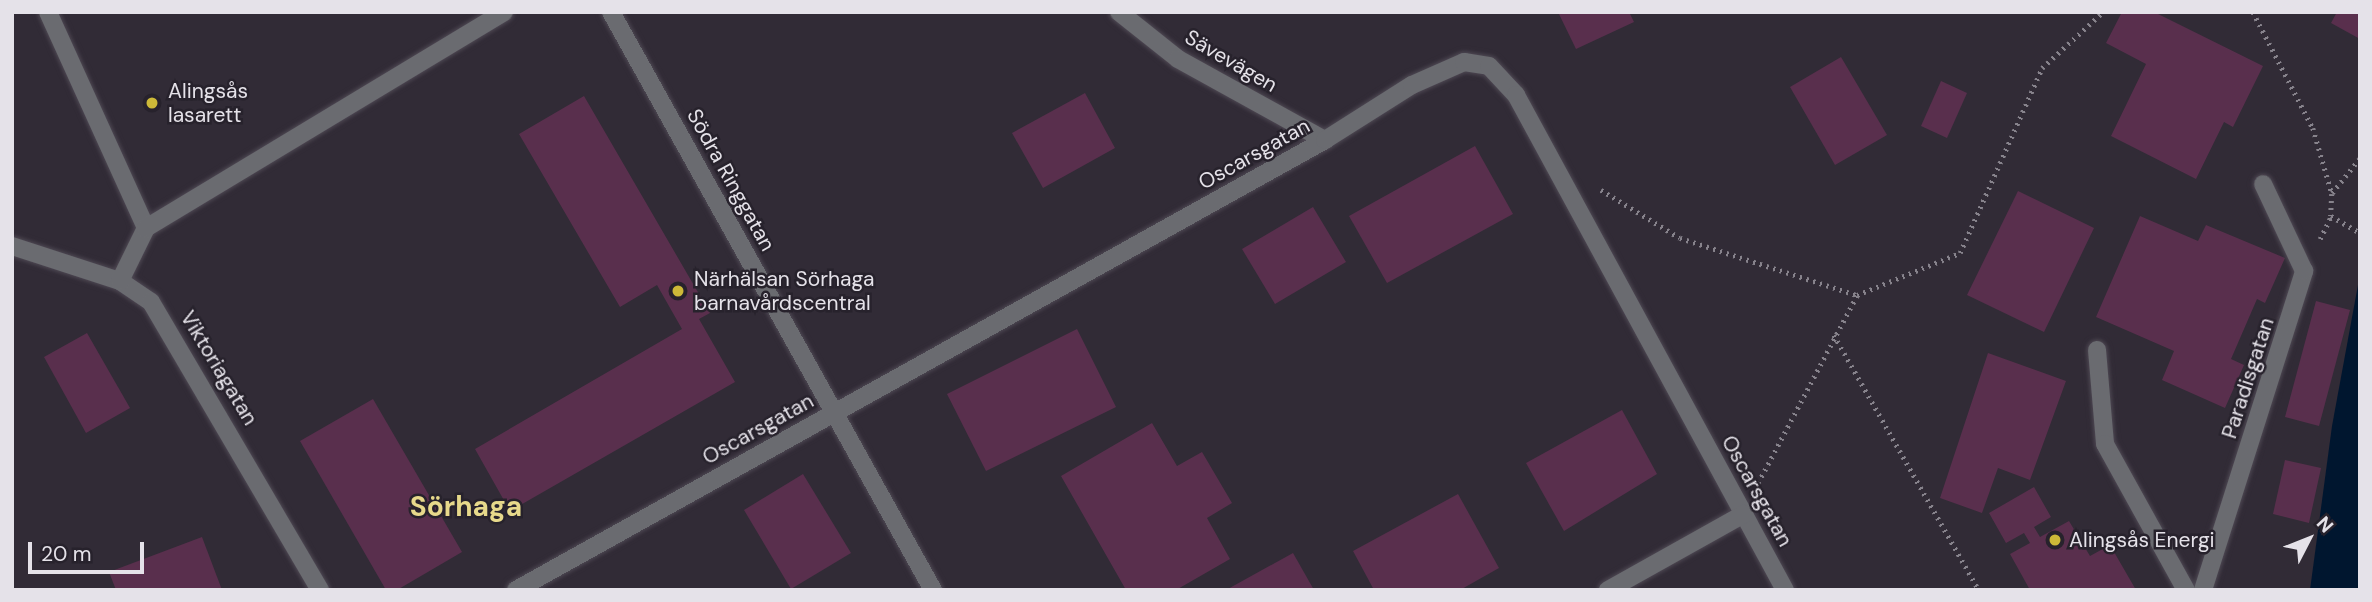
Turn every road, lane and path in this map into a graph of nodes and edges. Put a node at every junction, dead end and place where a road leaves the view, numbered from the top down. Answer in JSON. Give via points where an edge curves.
{"nodes":[{"id":1,"x":48,"y":12,"type":"edge"},
{"id":2,"x":504,"y":12,"type":"edge"},
{"id":3,"x":611,"y":12,"type":"edge"},
{"id":4,"x":1119,"y":12,"type":"edge"},
{"id":5,"x":2103,"y":12,"type":"edge"},
{"id":6,"x":2253,"y":12,"type":"edge"},
{"id":7,"x":1325,"y":140,"type":"junction"},
{"id":8,"x":2360,"y":159,"type":"edge"},
{"id":9,"x":2263,"y":184,"type":"dead end"},
{"id":10,"x":1598,"y":188,"type":"dead end"},
{"id":11,"x":2332,"y":194,"type":"junction"},
{"id":12,"x":146,"y":228,"type":"junction"},
{"id":13,"x":2360,"y":233,"type":"edge"},
{"id":14,"x":12,"y":246,"type":"edge"},
{"id":15,"x":120,"y":281,"type":"junction"},
{"id":16,"x":1857,"y":295,"type":"junction"},
{"id":17,"x":1834,"y":335,"type":"junction"},
{"id":18,"x":2097,"y":350,"type":"dead end"},
{"id":19,"x":835,"y":412,"type":"junction"},
{"id":20,"x":1741,"y":510,"type":"junction"},
{"id":21,"x":320,"y":590,"type":"edge"},
{"id":22,"x":516,"y":590,"type":"edge"},
{"id":23,"x":933,"y":590,"type":"edge"},
{"id":24,"x":1608,"y":590,"type":"edge"},
{"id":25,"x":1785,"y":590,"type":"edge"},
{"id":26,"x":1979,"y":590,"type":"edge"},
{"id":27,"x":2186,"y":590,"type":"edge"},
{"id":28,"x":2203,"y":590,"type":"edge"}],
"edges":[{"from":1,"to":12,"type":"street"},
{"from":2,"to":12,"type":"street"},
{"from":3,"to":19,"type":"street","name":"Södra Ringgatan"},
{"from":4,"to":7,"type":"street","name":"Sävevägen","via":[[1178,59]]},
{"from":5,"to":16,"type":"path","via":[[2042,68],[1960,253]]},
{"from":6,"to":11,"type":"path","via":[[2313,128]]},
{"from":7,"to":19,"type":"street","name":"Oscarsgatan"},
{"from":7,"to":20,"type":"street","name":"Oscarsgatan","via":[[1412,85],[1464,62],[1489,66],[1516,95]]},
{"from":8,"to":11,"type":"path"},
{"from":9,"to":28,"type":"street","name":"Paradisgatan","via":[[2304,271]]},
{"from":10,"to":16,"type":"path","via":[[1680,238]]},
{"from":11,"to":13,"type":"path","via":[[2331,216]]},
{"from":12,"to":15,"type":"street"},
{"from":14,"to":15,"type":"street","name":"Viktoriagatan"},
{"from":15,"to":21,"type":"street","name":"Viktoriagatan","via":[[151,302],[178,340]]},
{"from":16,"to":17,"type":"path"},
{"from":17,"to":20,"type":"path","via":[[1788,432]]},
{"from":17,"to":26,"type":"path"},
{"from":18,"to":27,"type":"street","via":[[2105,444]]},
{"from":19,"to":22,"type":"street","name":"Oscarsgatan"},
{"from":19,"to":23,"type":"street","name":"Södra Ringgatan"},
{"from":20,"to":24,"type":"street"},
{"from":20,"to":25,"type":"street","name":"Oscarsgatan"}]}
